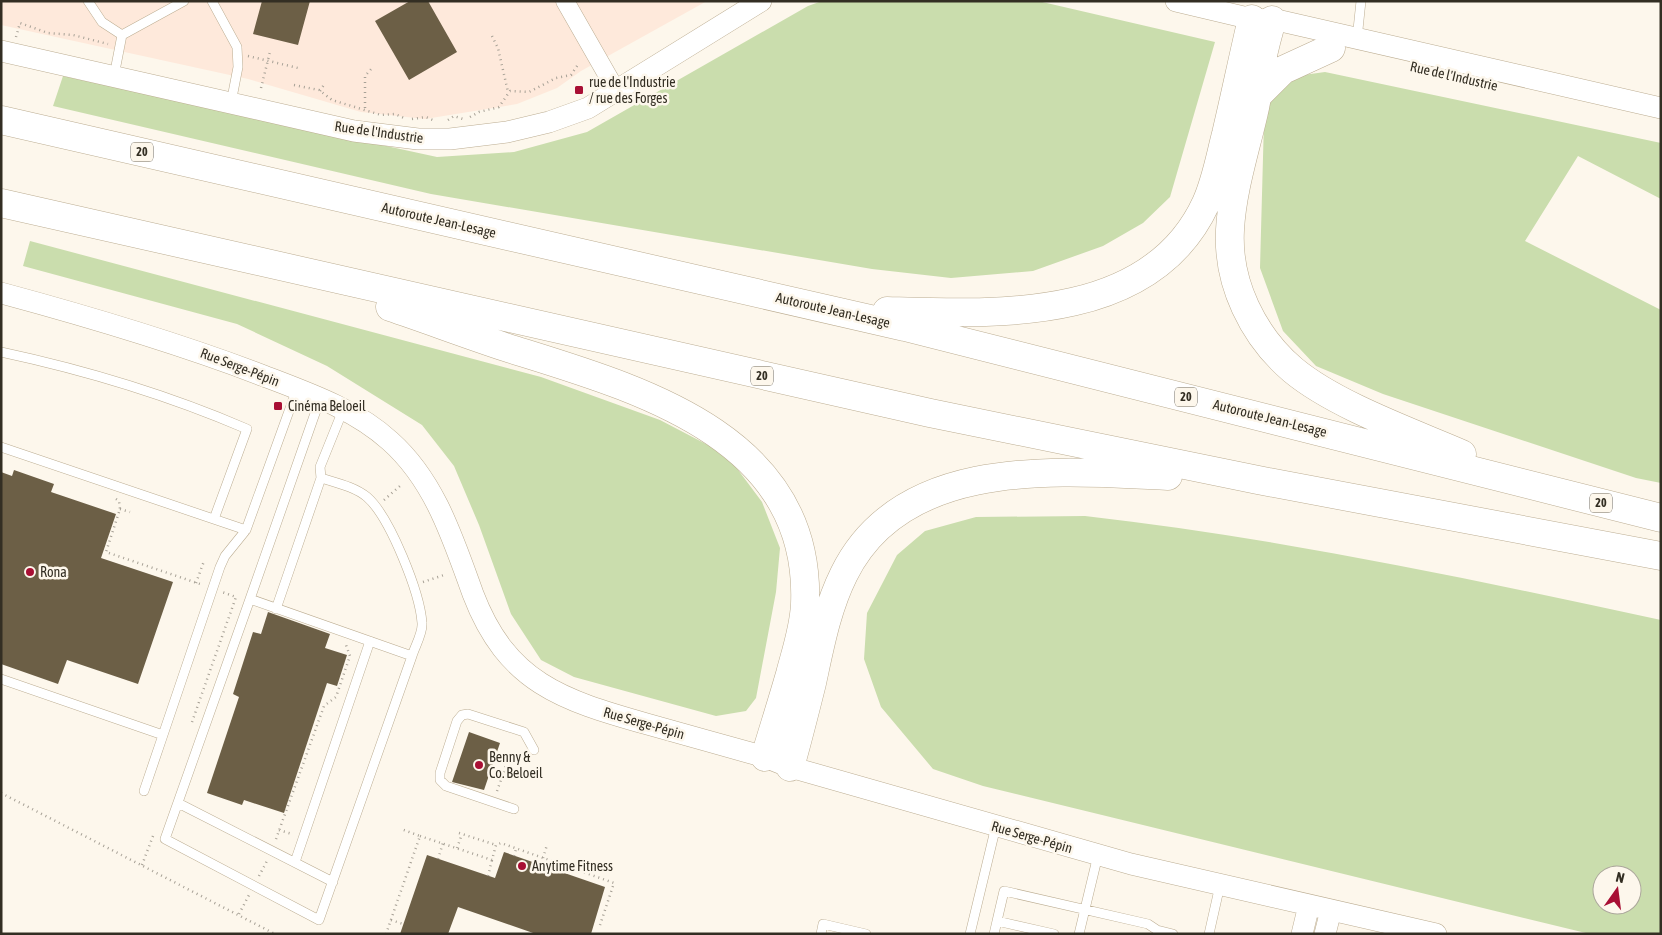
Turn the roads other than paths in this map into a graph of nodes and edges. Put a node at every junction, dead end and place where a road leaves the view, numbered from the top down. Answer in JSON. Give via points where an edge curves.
{"nodes":[{"id":1,"x":88,"y":1,"type":"edge"},
{"id":2,"x":184,"y":1,"type":"edge"},
{"id":3,"x":212,"y":1,"type":"edge"},
{"id":4,"x":565,"y":1,"type":"edge"},
{"id":5,"x":761,"y":1,"type":"edge"},
{"id":6,"x":1176,"y":1,"type":"edge"},
{"id":7,"x":1361,"y":1,"type":"edge"},
{"id":8,"x":1264,"y":24,"type":"junction"},
{"id":9,"x":122,"y":35,"type":"junction"},
{"id":10,"x":1357,"y":39,"type":"junction"},
{"id":11,"x":1332,"y":48,"type":"junction"},
{"id":12,"x":1,"y":51,"type":"edge"},
{"id":13,"x":114,"y":76,"type":"junction"},
{"id":14,"x":617,"y":92,"type":"junction"},
{"id":15,"x":1258,"y":95,"type":"junction"},
{"id":16,"x":231,"y":103,"type":"junction"},
{"id":17,"x":1661,"y":108,"type":"edge"},
{"id":18,"x":1,"y":120,"type":"edge"},
{"id":19,"x":1661,"y":123,"type":"edge"},
{"id":20,"x":1,"y":204,"type":"edge"},
{"id":21,"x":268,"y":264,"type":"junction"},
{"id":22,"x":1,"y":293,"type":"edge"},
{"id":23,"x":830,"y":310,"type":"junction"},
{"id":24,"x":1,"y":352,"type":"edge"},
{"id":25,"x":297,"y":389,"type":"junction"},
{"id":26,"x":320,"y":399,"type":"junction"},
{"id":27,"x":343,"y":410,"type":"junction"},
{"id":28,"x":1,"y":447,"type":"edge"},
{"id":29,"x":322,"y":478,"type":"junction"},
{"id":30,"x":1258,"y":480,"type":"junction"},
{"id":31,"x":1541,"y":488,"type":"junction"},
{"id":32,"x":1661,"y":518,"type":"edge"},
{"id":33,"x":214,"y":519,"type":"junction"},
{"id":34,"x":246,"y":530,"type":"junction"},
{"id":35,"x":1661,"y":556,"type":"edge"},
{"id":36,"x":250,"y":600,"type":"junction"},
{"id":37,"x":276,"y":609,"type":"junction"},
{"id":38,"x":370,"y":642,"type":"junction"},
{"id":39,"x":412,"y":656,"type":"junction"},
{"id":40,"x":1,"y":680,"type":"edge"},
{"id":41,"x":163,"y":735,"type":"junction"},
{"id":42,"x":534,"y":750,"type":"dead end"},
{"id":43,"x":766,"y":757,"type":"junction"},
{"id":44,"x":790,"y":767,"type":"junction"},
{"id":45,"x":144,"y":791,"type":"dead end"},
{"id":46,"x":178,"y":803,"type":"junction"},
{"id":47,"x":514,"y":809,"type":"dead end"},
{"id":48,"x":996,"y":826,"type":"junction"},
{"id":49,"x":1098,"y":855,"type":"junction"},
{"id":50,"x":294,"y":862,"type":"junction"},
{"id":51,"x":333,"y":882,"type":"junction"},
{"id":52,"x":1220,"y":885,"type":"junction"},
{"id":53,"x":1309,"y":905,"type":"junction"},
{"id":54,"x":1084,"y":909,"type":"junction"},
{"id":55,"x":1331,"y":910,"type":"junction"},
{"id":56,"x":997,"y":921,"type":"junction"},
{"id":57,"x":1157,"y":932,"type":"edge"},
{"id":58,"x":821,"y":934,"type":"edge"},
{"id":59,"x":866,"y":934,"type":"edge"},
{"id":60,"x":970,"y":934,"type":"edge"},
{"id":61,"x":994,"y":934,"type":"edge"},
{"id":62,"x":1054,"y":934,"type":"edge"},
{"id":63,"x":1079,"y":934,"type":"edge"},
{"id":64,"x":1173,"y":934,"type":"edge"},
{"id":65,"x":1209,"y":934,"type":"edge"},
{"id":66,"x":1302,"y":934,"type":"edge"},
{"id":67,"x":1325,"y":934,"type":"edge"},
{"id":68,"x":1436,"y":934,"type":"edge"}],
"edges":[{"from":1,"to":9,"type":"lane","via":[[102,22]]},
{"from":2,"to":9,"type":"lane"},
{"from":3,"to":16,"type":"lane","via":[[237,47],[238,67]]},
{"from":4,"to":14,"type":"street"},
{"from":5,"to":14,"type":"street","name":"Rue de l'Industrie"},
{"from":6,"to":8,"type":"street","name":"Rue de l'Industrie"},
{"from":7,"to":10,"type":"lane"},
{"from":8,"to":10,"type":"street","name":"Rue de l'Industrie"},
{"from":8,"to":11,"type":"street","name":"Rue de l'Industrie"},
{"from":8,"to":15,"type":"highway"},
{"from":8,"to":23,"type":"highway","via":[[1208,196],[1193,225],[1177,246],[1145,272],[1120,287],[1091,298],[1028,310],[961,313]]},
{"from":9,"to":13,"type":"lane"},
{"from":10,"to":17,"type":"street","name":"Rue de l'Industrie"},
{"from":11,"to":15,"type":"highway","via":[[1283,70]]},
{"from":11,"to":19,"type":"street","name":"Rue de l'Industrie"},
{"from":12,"to":13,"type":"street","name":"Rue de l'Industrie"},
{"from":13,"to":16,"type":"street","name":"Rue de l'Industrie"},
{"from":14,"to":16,"type":"street","name":"Rue de l'Industrie","via":[[588,108],[548,122],[507,132],[450,139],[354,131]]},
{"from":15,"to":31,"type":"highway","via":[[1233,207],[1230,246],[1233,274],[1242,301],[1264,338],[1293,370],[1325,391]]},
{"from":18,"to":23,"type":"highway","name":"Autoroute Jean-Lesage","number":"20"},
{"from":20,"to":21,"type":"highway","number":"20"},
{"from":21,"to":30,"type":"highway","number":"20","via":[[930,413]]},
{"from":21,"to":43,"type":"highway","via":[[636,391],[708,427],[753,464],[777,494],[788,516],[801,558],[805,587],[802,630]]},
{"from":22,"to":25,"type":"street","name":"Rue Serge-Pépin","via":[[148,334]]},
{"from":23,"to":31,"type":"highway","name":"Autoroute Jean-Lesage","number":"20","via":[[1080,370]]},
{"from":24,"to":33,"type":"lane","via":[[133,387],[247,429]]},
{"from":25,"to":26,"type":"street","name":"Rue Serge-Pépin"},
{"from":25,"to":34,"type":"lane"},
{"from":26,"to":27,"type":"street","name":"Rue Serge-Pépin"},
{"from":26,"to":36,"type":"lane"},
{"from":27,"to":29,"type":"lane","via":[[320,467]]},
{"from":27,"to":43,"type":"street","name":"Rue Serge-Pépin","via":[[392,443],[421,478],[450,530],[488,627],[503,649],[534,680],[598,710]]},
{"from":28,"to":33,"type":"lane"},
{"from":29,"to":37,"type":"lane"},
{"from":29,"to":39,"type":"lane","via":[[362,494],[381,514],[392,534],[410,580],[422,624]]},
{"from":30,"to":35,"type":"highway","number":"20"},
{"from":30,"to":44,"type":"highway","via":[[1102,473],[1025,475],[959,484],[910,504],[871,536],[844,575],[824,630]]},
{"from":31,"to":32,"type":"highway","name":"Autoroute Jean-Lesage","number":"20"},
{"from":33,"to":34,"type":"lane"},
{"from":34,"to":41,"type":"lane","via":[[220,567]]},
{"from":36,"to":37,"type":"lane"},
{"from":36,"to":46,"type":"lane"},
{"from":37,"to":38,"type":"lane"},
{"from":38,"to":39,"type":"lane"},
{"from":38,"to":50,"type":"lane"},
{"from":39,"to":51,"type":"lane"},
{"from":40,"to":41,"type":"lane"},
{"from":41,"to":45,"type":"lane"},
{"from":42,"to":47,"type":"lane","via":[[524,732],[468,714],[457,721],[440,773],[442,782]]},
{"from":43,"to":44,"type":"street","name":"Rue Serge-Pépin"},
{"from":44,"to":48,"type":"street","name":"Rue Serge-Pépin"},
{"from":46,"to":50,"type":"lane"},
{"from":46,"to":51,"type":"lane","via":[[165,839],[319,920]]},
{"from":48,"to":49,"type":"street","name":"Rue Serge-Pépin"},
{"from":48,"to":60,"type":"lane"},
{"from":49,"to":52,"type":"street","name":"Rue Serge-Pépin"},
{"from":49,"to":54,"type":"lane"},
{"from":50,"to":51,"type":"lane"},
{"from":52,"to":53,"type":"street","name":"Rue Serge-Pépin"},
{"from":52,"to":65,"type":"lane"},
{"from":53,"to":55,"type":"street","name":"Rue Serge-Pépin"},
{"from":53,"to":66,"type":"street"},
{"from":54,"to":56,"type":"lane","via":[[1004,891]]},
{"from":54,"to":57,"type":"lane","via":[[1148,924]]},
{"from":54,"to":63,"type":"lane"},
{"from":55,"to":67,"type":"street"},
{"from":55,"to":68,"type":"street","name":"Rue Serge-Pépin"},
{"from":56,"to":61,"type":"lane"},
{"from":56,"to":62,"type":"lane"},
{"from":57,"to":64,"type":"lane"},
{"from":58,"to":59,"type":"lane","via":[[823,924]]}]}
